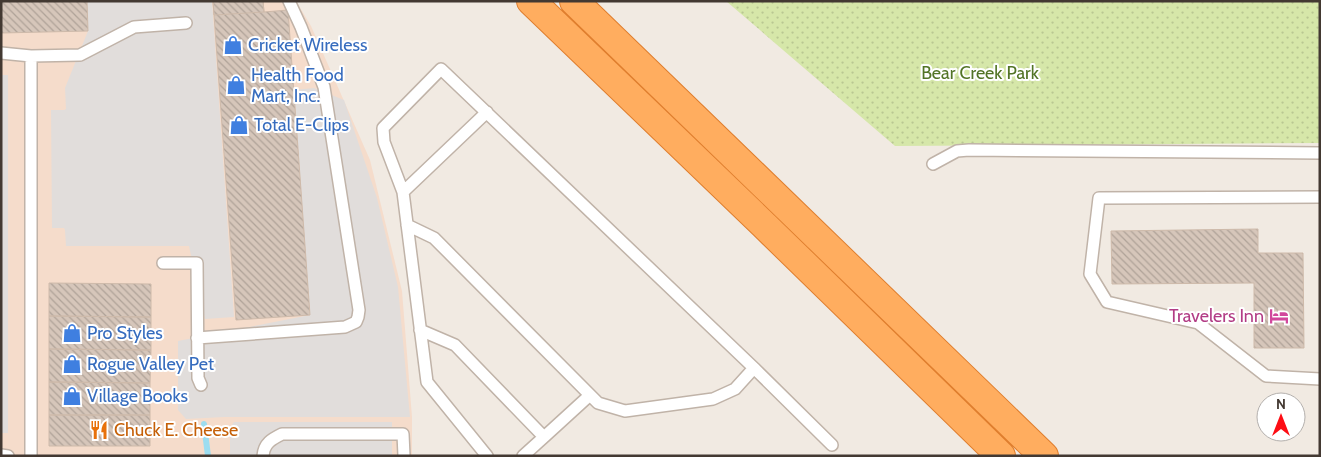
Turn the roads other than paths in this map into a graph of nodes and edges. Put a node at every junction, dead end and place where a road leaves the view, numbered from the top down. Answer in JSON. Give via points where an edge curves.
{"nodes":[{"id":1,"x":289,"y":1,"type":"edge"},
{"id":2,"x":531,"y":1,"type":"edge"},
{"id":3,"x":574,"y":1,"type":"edge"},
{"id":4,"x":186,"y":23,"type":"dead end"},
{"id":5,"x":1,"y":54,"type":"edge"},
{"id":6,"x":31,"y":56,"type":"junction"},
{"id":7,"x":486,"y":112,"type":"junction"},
{"id":8,"x":1320,"y":154,"type":"edge"},
{"id":9,"x":932,"y":164,"type":"dead end"},
{"id":10,"x":404,"y":192,"type":"junction"},
{"id":11,"x":1320,"y":197,"type":"edge"},
{"id":12,"x":407,"y":225,"type":"junction"},
{"id":13,"x":163,"y":263,"type":"dead end"},
{"id":14,"x":420,"y":330,"type":"junction"},
{"id":15,"x":197,"y":338,"type":"junction"},
{"id":16,"x":754,"y":368,"type":"junction"},
{"id":17,"x":1320,"y":379,"type":"edge"},
{"id":18,"x":201,"y":385,"type":"dead end"},
{"id":19,"x":590,"y":395,"type":"junction"},
{"id":20,"x":544,"y":437,"type":"junction"},
{"id":21,"x":832,"y":445,"type":"dead end"},
{"id":22,"x":1,"y":455,"type":"edge"},
{"id":23,"x":8,"y":456,"type":"edge"},
{"id":24,"x":31,"y":456,"type":"edge"},
{"id":25,"x":263,"y":456,"type":"edge"},
{"id":26,"x":404,"y":456,"type":"edge"},
{"id":27,"x":486,"y":456,"type":"edge"},
{"id":28,"x":523,"y":456,"type":"edge"},
{"id":29,"x":1001,"y":456,"type":"edge"},
{"id":30,"x":1044,"y":456,"type":"edge"}],
"edges":[{"from":1,"to":15,"type":"lane","via":[[324,87],[358,317],[356,322],[345,327]]},
{"from":2,"to":29,"type":"highway"},
{"from":3,"to":30,"type":"highway"},
{"from":4,"to":6,"type":"lane","via":[[134,27],[80,55]]},
{"from":5,"to":6,"type":"lane"},
{"from":6,"to":24,"type":"lane"},
{"from":7,"to":10,"type":"lane"},
{"from":7,"to":10,"type":"lane","via":[[441,69],[383,128],[384,142]]},
{"from":7,"to":16,"type":"lane"},
{"from":8,"to":9,"type":"lane","via":[[969,150],[957,151]]},
{"from":10,"to":12,"type":"lane"},
{"from":11,"to":17,"type":"lane","via":[[1099,198],[1090,274],[1107,302],[1198,323],[1266,376]]},
{"from":12,"to":14,"type":"lane"},
{"from":12,"to":19,"type":"lane","via":[[434,238]]},
{"from":13,"to":15,"type":"lane","via":[[197,263]]},
{"from":14,"to":20,"type":"lane","via":[[455,345]]},
{"from":14,"to":27,"type":"lane","via":[[427,382]]},
{"from":15,"to":18,"type":"lane"},
{"from":16,"to":19,"type":"lane","via":[[736,389],[713,399],[625,411],[598,403]]},
{"from":16,"to":21,"type":"lane"},
{"from":19,"to":20,"type":"lane"},
{"from":20,"to":28,"type":"lane"},
{"from":22,"to":23,"type":"lane"},
{"from":25,"to":26,"type":"lane","via":[[270,440],[282,434],[404,434]]}]}
